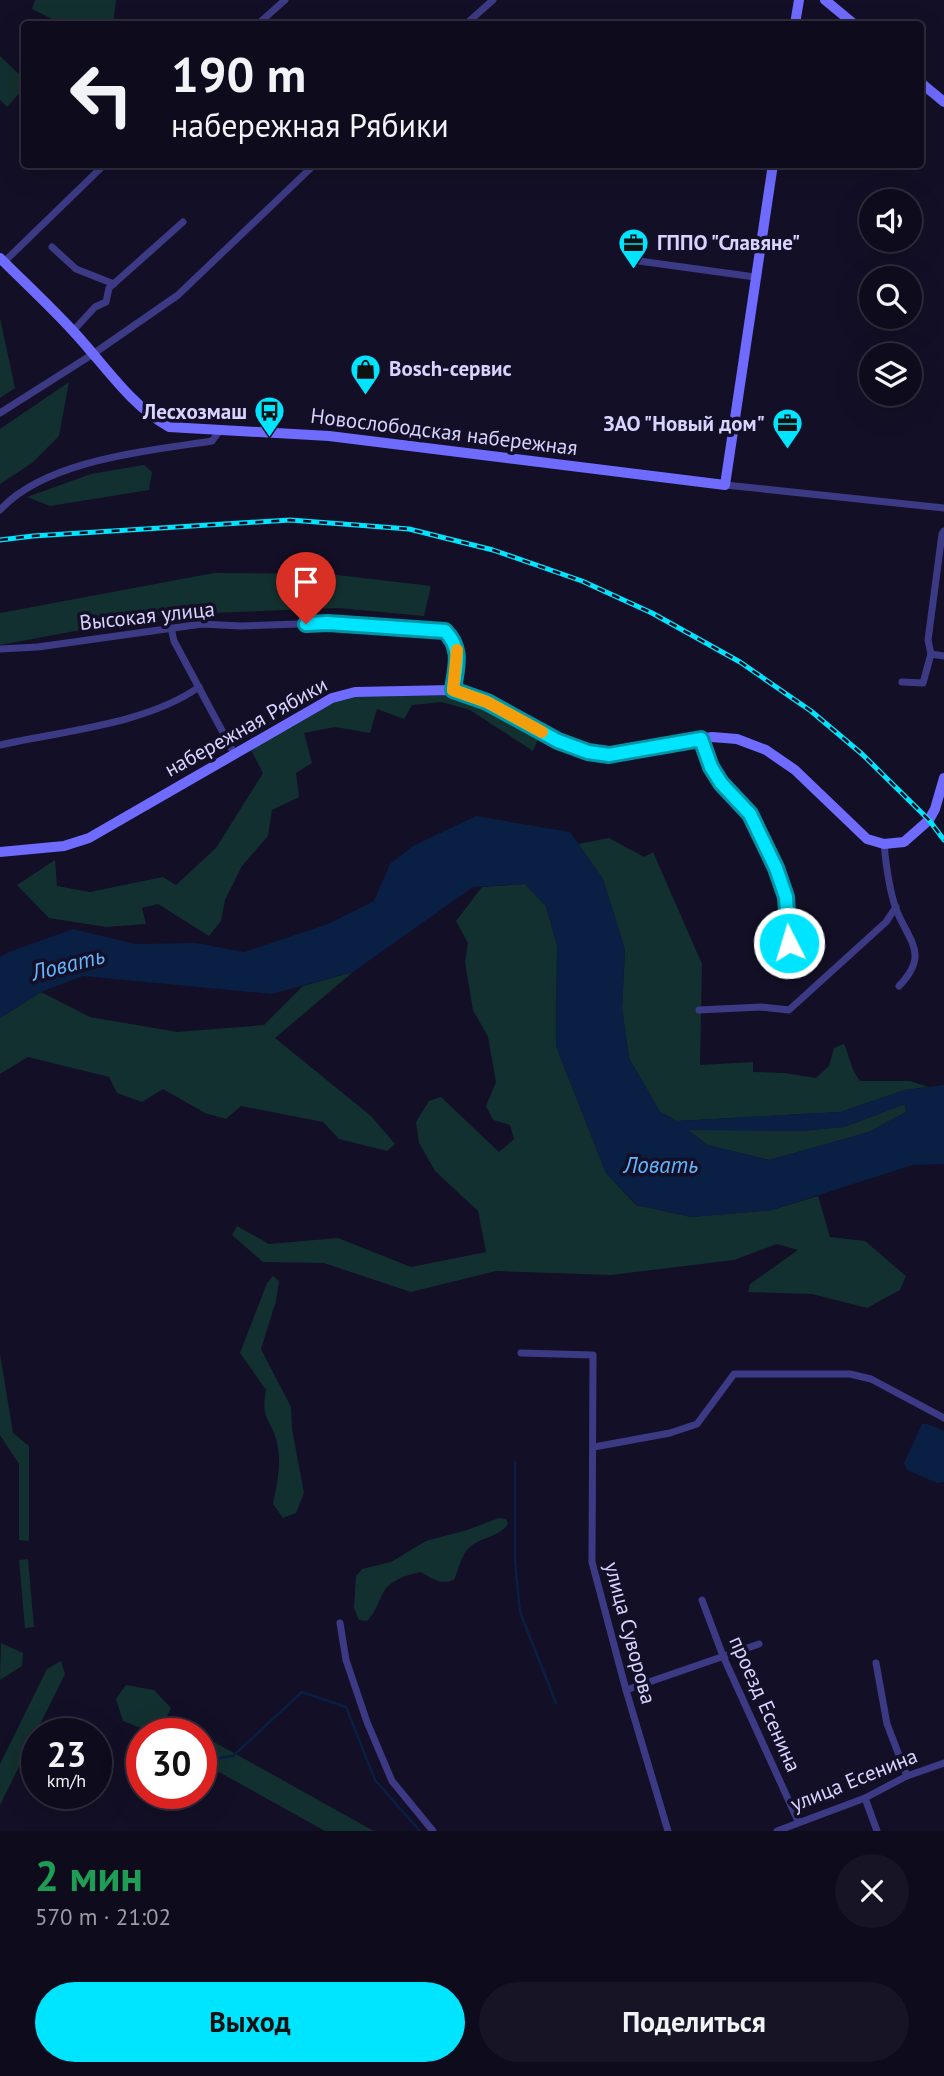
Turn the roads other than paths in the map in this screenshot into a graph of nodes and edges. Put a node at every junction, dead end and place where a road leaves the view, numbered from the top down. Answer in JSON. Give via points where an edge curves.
{"nodes":[{"id":1,"x":285,"y":0,"type":"edge"},
{"id":2,"x":492,"y":0,"type":"edge"},
{"id":3,"x":799,"y":0,"type":"edge"},
{"id":4,"x":825,"y":0,"type":"edge"},
{"id":5,"x":261,"y":21,"type":"edge"},
{"id":6,"x":469,"y":21,"type":"edge"},
{"id":7,"x":796,"y":21,"type":"edge"},
{"id":8,"x":850,"y":21,"type":"edge"},
{"id":9,"x":924,"y":85,"type":"edge"},
{"id":10,"x":944,"y":102,"type":"edge"},
{"id":11,"x":101,"y":168,"type":"edge"},
{"id":12,"x":311,"y":168,"type":"edge"},
{"id":13,"x":772,"y":168,"type":"edge"},
{"id":14,"x":184,"y":222,"type":"dead end"},
{"id":15,"x":52,"y":247,"type":"dead end"},
{"id":16,"x":2,"y":260,"type":"edge"},
{"id":17,"x":639,"y":261,"type":"dead end"},
{"id":18,"x":755,"y":277,"type":"junction"},
{"id":19,"x":114,"y":284,"type":"junction"},
{"id":20,"x":74,"y":331,"type":"junction"},
{"id":21,"x":93,"y":354,"type":"junction"},
{"id":22,"x":0,"y":413,"type":"edge"},
{"id":23,"x":221,"y":429,"type":"junction"},
{"id":24,"x":725,"y":485,"type":"junction"},
{"id":25,"x":944,"y":508,"type":"edge"},
{"id":26,"x":0,"y":510,"type":"edge"},
{"id":27,"x":944,"y":531,"type":"edge"},
{"id":28,"x":171,"y":628,"type":"junction"},
{"id":29,"x":0,"y":649,"type":"edge"},
{"id":30,"x":931,"y":654,"type":"junction"},
{"id":31,"x":944,"y":656,"type":"edge"},
{"id":32,"x":902,"y":682,"type":"dead end"},
{"id":33,"x":199,"y":687,"type":"junction"},
{"id":34,"x":453,"y":690,"type":"junction"},
{"id":35,"x":701,"y":739,"type":"junction"},
{"id":36,"x":0,"y":745,"type":"edge"},
{"id":37,"x":235,"y":755,"type":"junction"},
{"id":38,"x":944,"y":778,"type":"edge"},
{"id":39,"x":884,"y":844,"type":"junction"},
{"id":40,"x":0,"y":852,"type":"edge"},
{"id":41,"x":896,"y":907,"type":"junction"},
{"id":42,"x":789,"y":943,"type":"dead end"},
{"id":43,"x":900,"y":986,"type":"dead end"},
{"id":44,"x":699,"y":1010,"type":"dead end"},
{"id":45,"x":521,"y":1353,"type":"dead end"},
{"id":46,"x":944,"y":1418,"type":"edge"},
{"id":47,"x":594,"y":1447,"type":"junction"},
{"id":48,"x":702,"y":1600,"type":"dead end"},
{"id":49,"x":340,"y":1623,"type":"dead end"},
{"id":50,"x":760,"y":1644,"type":"dead end"},
{"id":51,"x":723,"y":1656,"type":"junction"},
{"id":52,"x":876,"y":1662,"type":"dead end"},
{"id":53,"x":626,"y":1690,"type":"junction"},
{"id":54,"x":944,"y":1763,"type":"edge"},
{"id":55,"x":907,"y":1776,"type":"junction"},
{"id":56,"x":865,"y":1798,"type":"junction"},
{"id":57,"x":798,"y":1821,"type":"junction"},
{"id":58,"x":433,"y":1831,"type":"edge"},
{"id":59,"x":668,"y":1831,"type":"edge"},
{"id":60,"x":777,"y":1831,"type":"edge"},
{"id":61,"x":877,"y":1831,"type":"edge"}],
"edges":[{"from":1,"to":5,"type":"street"},
{"from":2,"to":6,"type":"street"},
{"from":3,"to":7,"type":"street"},
{"from":4,"to":8,"type":"street"},
{"from":9,"to":10,"type":"street"},
{"from":11,"to":16,"type":"street"},
{"from":12,"to":21,"type":"street","via":[[178,295]]},
{"from":13,"to":18,"type":"street"},
{"from":14,"to":19,"type":"street"},
{"from":15,"to":19,"type":"street","via":[[76,269]]},
{"from":16,"to":20,"type":"street","name":"Новослободская набережная"},
{"from":17,"to":18,"type":"street"},
{"from":18,"to":24,"type":"street"},
{"from":19,"to":20,"type":"street","via":[[106,302],[95,307]]},
{"from":20,"to":21,"type":"street","name":"Новослободская набережная"},
{"from":21,"to":22,"type":"street"},
{"from":21,"to":23,"type":"street","name":"Новослободская набережная","via":[[138,404],[169,427]]},
{"from":23,"to":24,"type":"street","name":"Новослободская набережная","via":[[330,436]]},
{"from":23,"to":26,"type":"street","via":[[212,441],[113,458],[47,479],[26,488]]},
{"from":24,"to":25,"type":"street","name":"Новослободская набережная"},
{"from":27,"to":30,"type":"street"},
{"from":28,"to":29,"type":"street","name":"Высокая улица"},
{"from":28,"to":33,"type":"street"},
{"from":28,"to":34,"type":"street","name":"Высокая улица","via":[[328,623],[445,631],[454,640],[457,653]]},
{"from":30,"to":31,"type":"street"},
{"from":30,"to":32,"type":"street","via":[[923,683]]},
{"from":33,"to":36,"type":"street","via":[[182,699],[138,716]]},
{"from":33,"to":37,"type":"street"},
{"from":34,"to":35,"type":"street","name":"набережная Рябики","via":[[588,752],[609,755]]},
{"from":34,"to":37,"type":"street","name":"набережная Рябики","via":[[343,694]]},
{"from":35,"to":39,"type":"street","name":"набережная Рябики","via":[[737,739],[766,750],[795,770],[867,839]]},
{"from":35,"to":42,"type":"street","via":[[711,767],[750,814],[776,868],[786,897]]},
{"from":37,"to":40,"type":"street","name":"набережная Рябики","via":[[89,838],[64,846]]},
{"from":38,"to":39,"type":"street","via":[[927,822],[904,842]]},
{"from":39,"to":41,"type":"street"},
{"from":41,"to":43,"type":"street","via":[[916,948],[916,964]]},
{"from":41,"to":44,"type":"street","via":[[886,922],[789,1010]]},
{"from":45,"to":47,"type":"street","name":"улица Суворова","via":[[593,1355]]},
{"from":46,"to":47,"type":"street","via":[[871,1379],[850,1374],[734,1374],[697,1424]]},
{"from":47,"to":53,"type":"street","name":"улица Суворова","via":[[592,1562]]},
{"from":48,"to":51,"type":"street","name":"проезд Есенина"},
{"from":49,"to":58,"type":"street","via":[[346,1660],[392,1781]]},
{"from":50,"to":51,"type":"street"},
{"from":51,"to":53,"type":"street"},
{"from":51,"to":57,"type":"street","name":"проезд Есенина"},
{"from":52,"to":55,"type":"street","via":[[887,1724]]},
{"from":53,"to":59,"type":"street","name":"улица Суворова"},
{"from":54,"to":55,"type":"street","name":"улица Есенина"},
{"from":55,"to":56,"type":"street","name":"улица Есенина"},
{"from":56,"to":57,"type":"street","name":"улица Есенина"},
{"from":56,"to":61,"type":"street"},
{"from":57,"to":60,"type":"street","name":"улица Есенина"}]}
